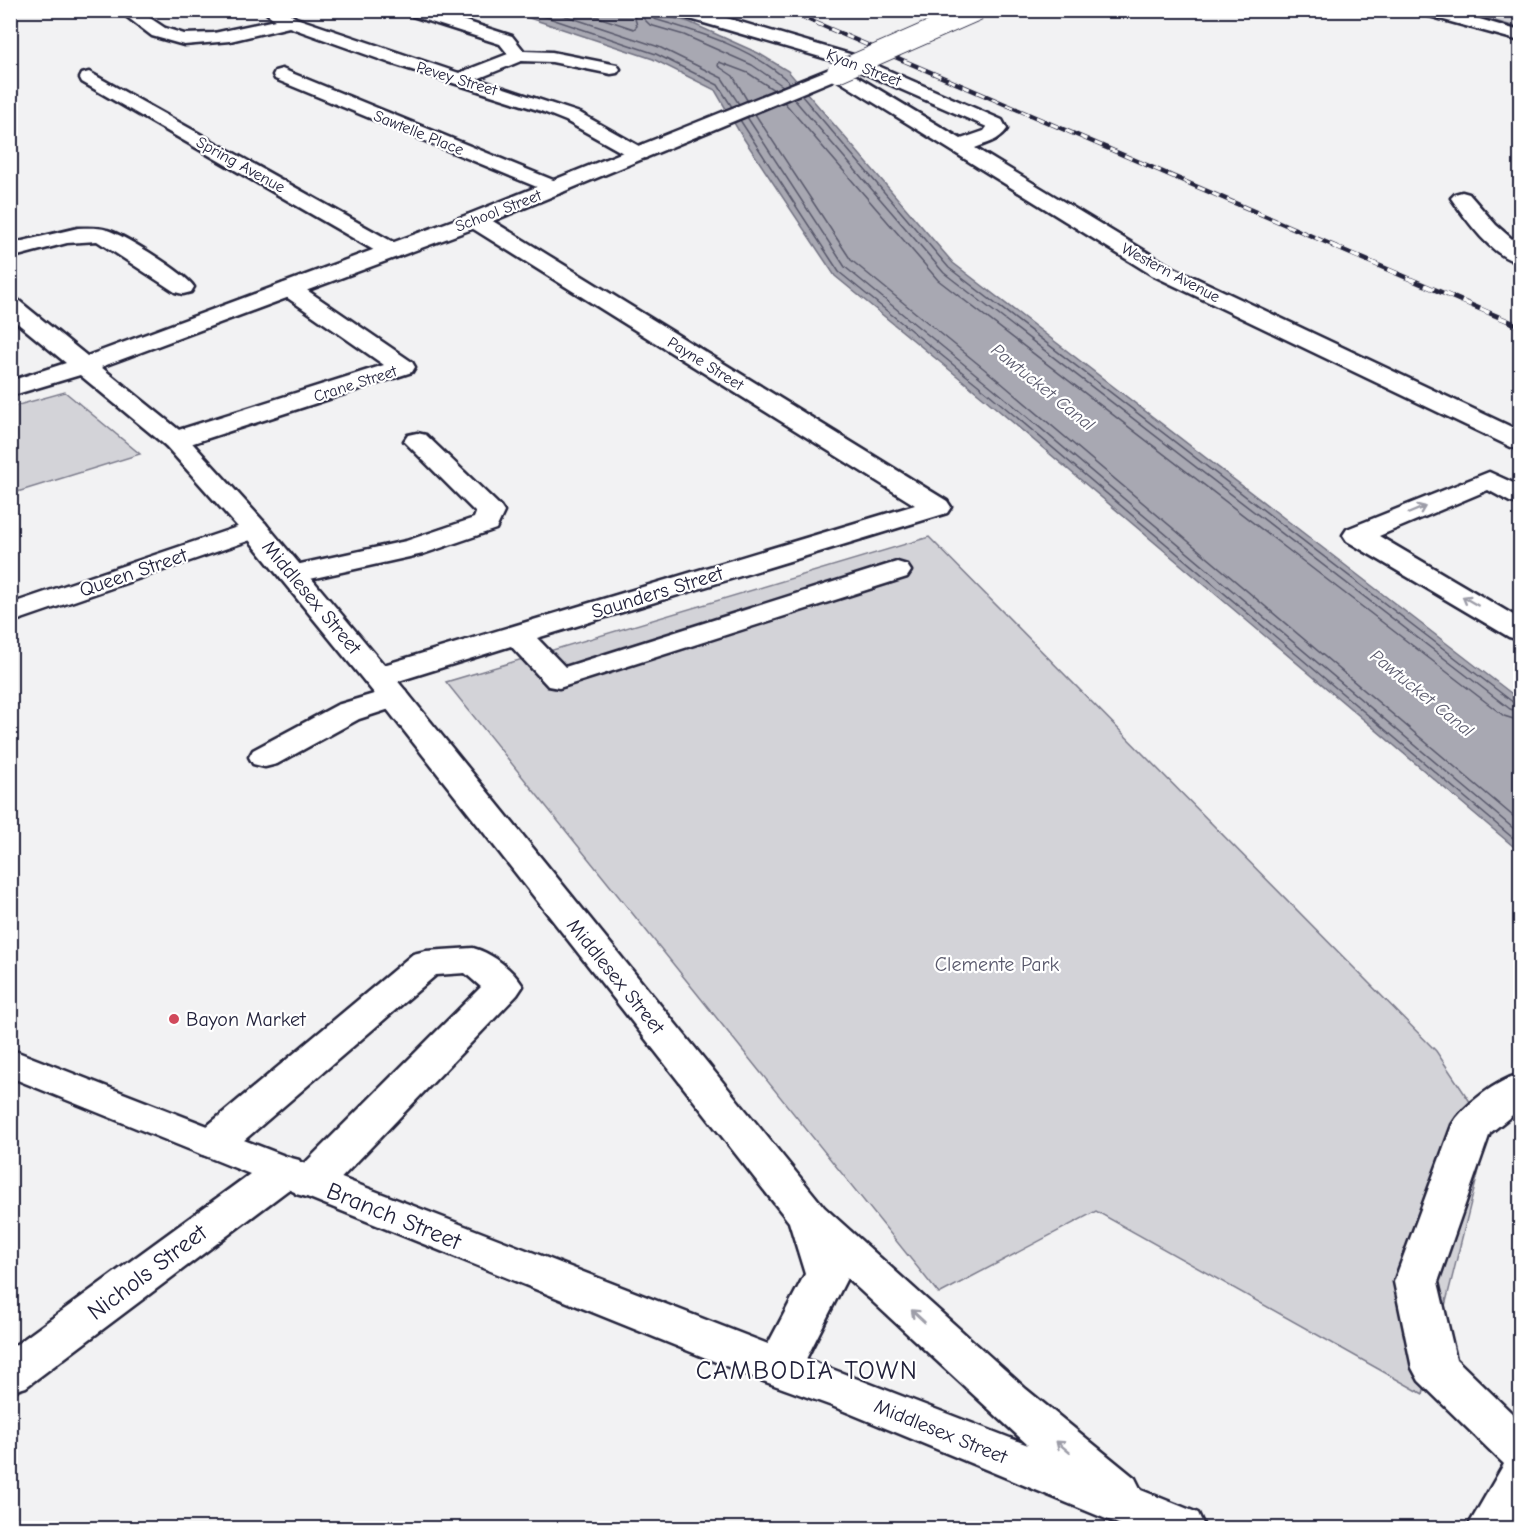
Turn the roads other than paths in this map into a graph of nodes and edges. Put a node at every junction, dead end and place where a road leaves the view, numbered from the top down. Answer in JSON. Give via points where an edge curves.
{"nodes":[{"id":1,"x":126,"y":10,"type":"edge"},
{"id":2,"x":271,"y":10,"type":"edge"},
{"id":3,"x":412,"y":10,"type":"edge"},
{"id":4,"x":679,"y":10,"type":"edge"},
{"id":5,"x":978,"y":10,"type":"edge"},
{"id":6,"x":1428,"y":10,"type":"edge"},
{"id":7,"x":290,"y":22,"type":"junction"},
{"id":8,"x":1521,"y":36,"type":"edge"},
{"id":9,"x":519,"y":56,"type":"junction"},
{"id":10,"x":611,"y":69,"type":"dead end"},
{"id":11,"x":837,"y":72,"type":"junction"},
{"id":12,"x":282,"y":75,"type":"dead end"},
{"id":13,"x":89,"y":78,"type":"dead end"},
{"id":14,"x":460,"y":79,"type":"junction"},
{"id":15,"x":958,"y":147,"type":"junction"},
{"id":16,"x":639,"y":154,"type":"junction"},
{"id":17,"x":556,"y":188,"type":"junction"},
{"id":18,"x":1462,"y":198,"type":"dead end"},
{"id":19,"x":475,"y":220,"type":"junction"},
{"id":20,"x":392,"y":251,"type":"junction"},
{"id":21,"x":10,"y":252,"type":"edge"},
{"id":22,"x":1521,"y":256,"type":"edge"},
{"id":23,"x":183,"y":287,"type":"dead end"},
{"id":24,"x":290,"y":289,"type":"junction"},
{"id":25,"x":10,"y":305,"type":"edge"},
{"id":26,"x":84,"y":366,"type":"junction"},
{"id":27,"x":10,"y":389,"type":"edge"},
{"id":28,"x":175,"y":440,"type":"junction"},
{"id":29,"x":417,"y":441,"type":"dead end"},
{"id":30,"x":1521,"y":441,"type":"edge"},
{"id":31,"x":1521,"y":496,"type":"edge"},
{"id":32,"x":937,"y":507,"type":"joint"},
{"id":33,"x":255,"y":529,"type":"junction"},
{"id":34,"x":897,"y":571,"type":"dead end"},
{"id":35,"x":291,"y":574,"type":"junction"},
{"id":36,"x":10,"y":614,"type":"edge"},
{"id":37,"x":1521,"y":631,"type":"edge"},
{"id":38,"x":517,"y":635,"type":"junction"},
{"id":39,"x":386,"y":687,"type":"junction"},
{"id":40,"x":266,"y":757,"type":"dead end"},
{"id":41,"x":10,"y":1062,"type":"edge"},
{"id":42,"x":1521,"y":1088,"type":"edge"},
{"id":43,"x":214,"y":1143,"type":"junction"},
{"id":44,"x":298,"y":1177,"type":"junction"},
{"id":45,"x":808,"y":1216,"type":"junction"},
{"id":46,"x":779,"y":1368,"type":"junction"},
{"id":47,"x":10,"y":1374,"type":"edge"},
{"id":48,"x":1521,"y":1450,"type":"edge"},
{"id":49,"x":1521,"y":1479,"type":"edge"},
{"id":50,"x":1160,"y":1520,"type":"edge"},
{"id":51,"x":1491,"y":1528,"type":"edge"}],
"edges":[{"from":1,"to":7,"type":"street","via":[[163,33],[181,39],[209,39]]},
{"from":2,"to":7,"type":"street","name":"Pevey Street"},
{"from":3,"to":9,"type":"street","via":[[506,40]]},
{"from":4,"to":15,"type":"street","name":"Kyan Street","via":[[847,59],[994,124],[997,129]]},
{"from":5,"to":11,"type":"street","name":"School Street","bridge":true},
{"from":6,"to":8,"type":"street"},
{"from":7,"to":14,"type":"street","name":"Pevey Street"},
{"from":9,"to":10,"type":"street","via":[[552,57]]},
{"from":9,"to":14,"type":"street"},
{"from":11,"to":15,"type":"street","name":"Western Avenue"},
{"from":11,"to":16,"type":"street","name":"School Street"},
{"from":12,"to":17,"type":"street","name":"Sawtelle Place"},
{"from":13,"to":20,"type":"street","name":"Spring Avenue"},
{"from":14,"to":16,"type":"street","name":"Pevey Street","via":[[565,114]]},
{"from":15,"to":30,"type":"street","name":"Western Avenue","via":[[1160,270]]},
{"from":16,"to":17,"type":"street","name":"School Street"},
{"from":17,"to":19,"type":"street","name":"School Street"},
{"from":18,"to":22,"type":"street","via":[[1503,246]]},
{"from":19,"to":20,"type":"street","name":"School Street"},
{"from":19,"to":32,"type":"street","name":"Payne Street"},
{"from":20,"to":24,"type":"street","name":"School Street"},
{"from":21,"to":23,"type":"street","via":[[39,243],[103,235]]},
{"from":24,"to":26,"type":"street","name":"School Street"},
{"from":24,"to":28,"type":"street","name":"Crane Street","via":[[403,367]]},
{"from":25,"to":26,"type":"street","name":"Middlesex Street"},
{"from":26,"to":27,"type":"street","name":"School Street"},
{"from":26,"to":28,"type":"street","name":"Middlesex Street"},
{"from":28,"to":33,"type":"street","name":"Middlesex Street"},
{"from":29,"to":35,"type":"street","via":[[490,512],[486,523],[413,548]]},
{"from":37,"to":31,"type":"street","one_way":true,"via":[[1357,535],[1489,480]]},
{"from":32,"to":38,"type":"street","name":"Saunders Street"},
{"from":33,"to":35,"type":"street","name":"Middlesex Street"},
{"from":33,"to":36,"type":"street","name":"Queen Street"},
{"from":34,"to":38,"type":"street","via":[[559,679]]},
{"from":35,"to":39,"type":"street","name":"Middlesex Street"},
{"from":38,"to":39,"type":"street","name":"Saunders Street"},
{"from":39,"to":40,"type":"street","name":"Saunders Street"},
{"from":39,"to":45,"type":"street","name":"Middlesex Street"},
{"from":41,"to":43,"type":"street","name":"Branch Street"},
{"from":42,"to":48,"type":"street","via":[[1472,1125],[1416,1282],[1435,1368]]},
{"from":43,"to":44,"type":"street","name":"Branch Street"},
{"from":43,"to":44,"type":"street","name":"Nichols Street","via":[[426,963],[473,960],[504,986]]},
{"from":44,"to":46,"type":"street","name":"Branch Street"},
{"from":44,"to":47,"type":"street","name":"Nichols Street"},
{"from":45,"to":46,"type":"street","name":"Middlesex Street","via":[[827,1274]]},
{"from":50,"to":45,"type":"street","one_way":true,"via":[[1010,1402]]},
{"from":46,"to":50,"type":"street","name":"Middlesex Street"},
{"from":49,"to":51,"type":"street"}]}
